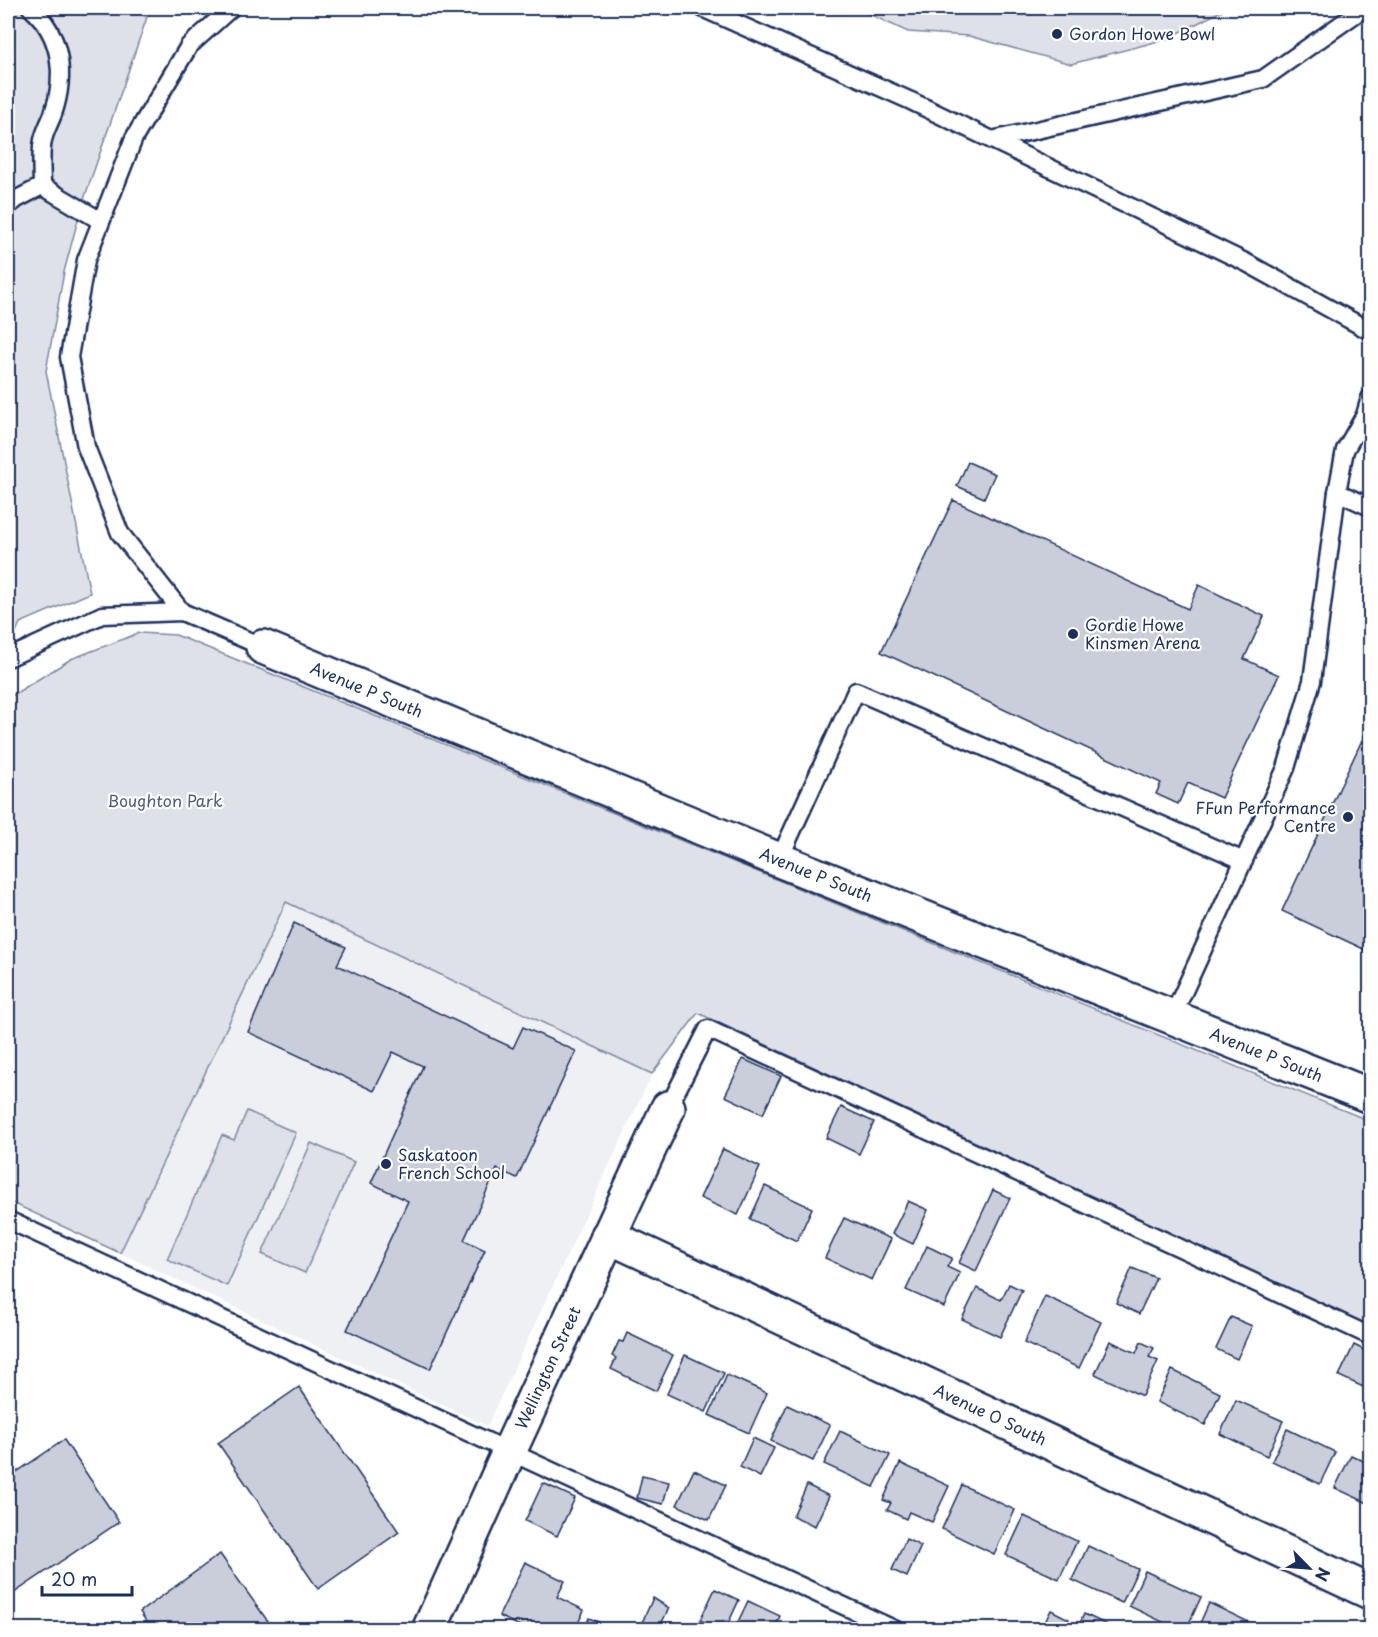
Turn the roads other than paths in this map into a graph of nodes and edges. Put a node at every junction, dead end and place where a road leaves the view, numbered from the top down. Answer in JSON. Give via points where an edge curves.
{"nodes":[{"id":1,"x":31,"y":8,"type":"edge"},
{"id":2,"x":231,"y":8,"type":"edge"},
{"id":3,"x":702,"y":8,"type":"edge"},
{"id":4,"x":1364,"y":8,"type":"edge"},
{"id":5,"x":992,"y":140,"type":"junction"},
{"id":6,"x":42,"y":186,"type":"junction"},
{"id":7,"x":8,"y":206,"type":"edge"},
{"id":8,"x":101,"y":221,"type":"junction"},
{"id":9,"x":1371,"y":332,"type":"edge"},
{"id":10,"x":1371,"y":398,"type":"edge"},
{"id":11,"x":1368,"y":416,"type":"edge"},
{"id":12,"x":1337,"y":492,"type":"junction"},
{"id":13,"x":1371,"y":507,"type":"edge"},
{"id":14,"x":182,"y":612,"type":"junction"},
{"id":15,"x":263,"y":647,"type":"joint"},
{"id":16,"x":8,"y":658,"type":"edge"},
{"id":17,"x":779,"y":860,"type":"junction"},
{"id":18,"x":1244,"y":861,"type":"junction"},
{"id":19,"x":1173,"y":1015,"type":"junction"},
{"id":20,"x":1371,"y":1096,"type":"edge"},
{"id":21,"x":668,"y":1108,"type":"joint"},
{"id":22,"x":8,"y":1220,"type":"edge"},
{"id":23,"x":608,"y":1236,"type":"junction"},
{"id":24,"x":1371,"y":1336,"type":"edge"},
{"id":25,"x":509,"y":1452,"type":"junction"},
{"id":26,"x":1371,"y":1592,"type":"edge"},
{"id":27,"x":429,"y":1629,"type":"edge"},
{"id":28,"x":897,"y":1629,"type":"edge"}],
"edges":[{"from":1,"to":6,"type":"lane","via":[[58,48],[61,82],[43,141]]},
{"from":2,"to":8,"type":"lane","via":[[189,46],[134,138]]},
{"from":3,"to":5,"type":"lane"},
{"from":4,"to":5,"type":"lane","via":[[1263,79]]},
{"from":5,"to":9,"type":"lane","via":[[1247,263]]},
{"from":6,"to":7,"type":"lane"},
{"from":6,"to":8,"type":"lane"},
{"from":8,"to":14,"type":"lane","via":[[86,260],[69,357],[86,447],[120,533]]},
{"from":10,"to":11,"type":"lane"},
{"from":11,"to":12,"type":"lane","via":[[1345,450]]},
{"from":12,"to":13,"type":"lane"},
{"from":12,"to":18,"type":"lane","via":[[1312,681],[1286,768]]},
{"from":14,"to":15,"type":"lane"},
{"from":14,"to":16,"type":"lane","via":[[102,615]]},
{"from":15,"to":17,"type":"street","name":"Avenue P South"},
{"from":17,"to":18,"type":"lane","via":[[856,691]]},
{"from":17,"to":19,"type":"street","name":"Avenue P South"},
{"from":18,"to":19,"type":"lane"},
{"from":19,"to":20,"type":"street","name":"Avenue P South"},
{"from":21,"to":23,"type":"street","name":"Wellington Street"},
{"from":21,"to":24,"type":"lane","via":[[708,1029]]},
{"from":22,"to":25,"type":"lane"},
{"from":23,"to":25,"type":"street","name":"Wellington Street"},
{"from":23,"to":26,"type":"street","name":"Avenue O South"},
{"from":25,"to":27,"type":"street","name":"Wellington Street"},
{"from":25,"to":28,"type":"lane"}]}
